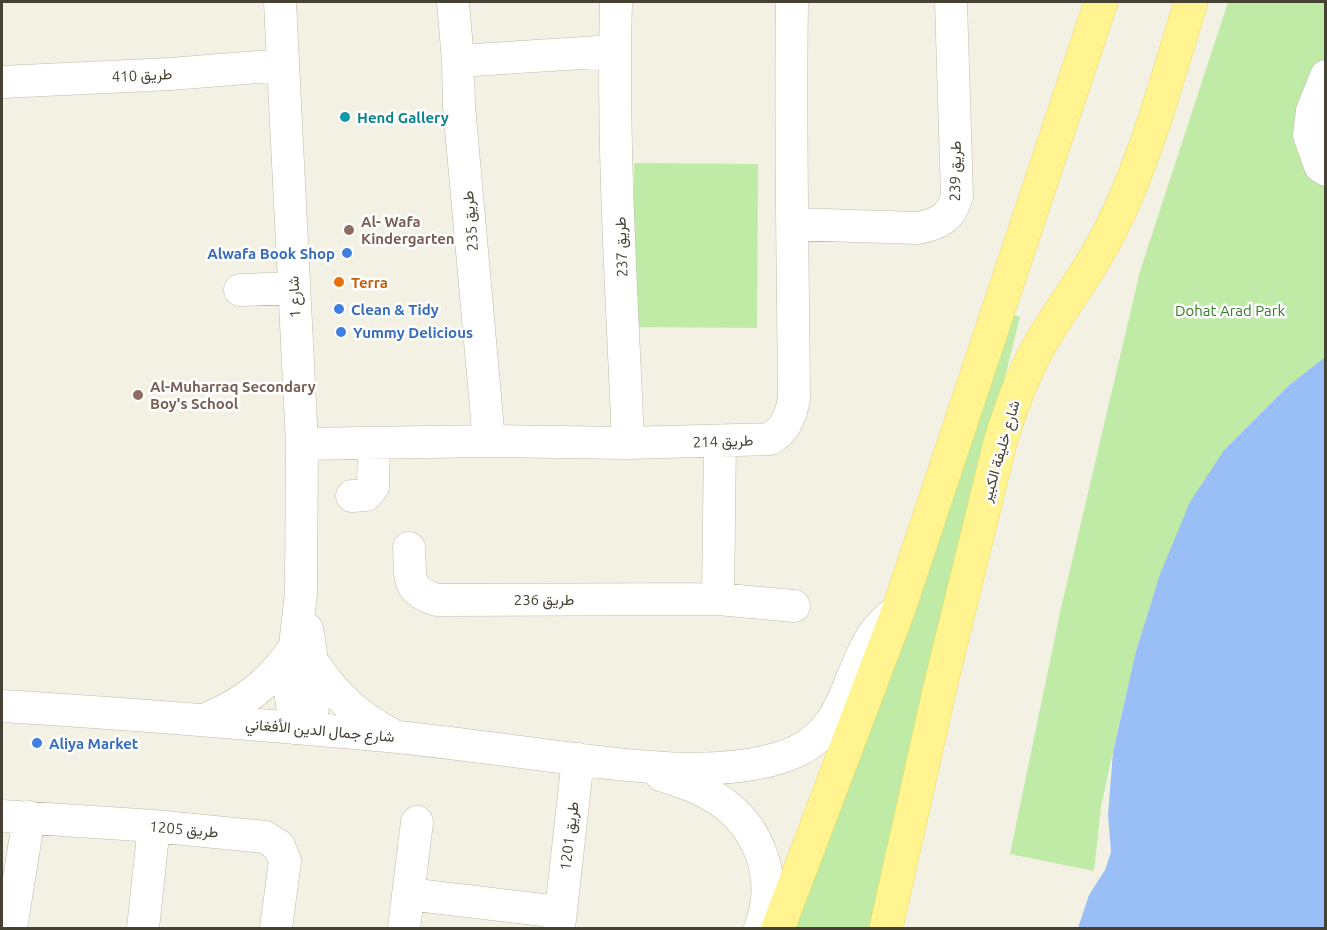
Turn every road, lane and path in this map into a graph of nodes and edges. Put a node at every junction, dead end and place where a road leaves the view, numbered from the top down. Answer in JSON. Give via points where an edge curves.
{"nodes":[{"id":1,"x":280,"y":2,"type":"edge"},
{"id":2,"x":453,"y":2,"type":"edge"},
{"id":3,"x":616,"y":2,"type":"edge"},
{"id":4,"x":792,"y":2,"type":"edge"},
{"id":5,"x":951,"y":2,"type":"edge"},
{"id":6,"x":1101,"y":2,"type":"edge"},
{"id":7,"x":1191,"y":2,"type":"edge"},
{"id":8,"x":614,"y":51,"type":"junction"},
{"id":9,"x":458,"y":61,"type":"junction"},
{"id":10,"x":283,"y":65,"type":"junction"},
{"id":11,"x":1326,"y":76,"type":"edge"},
{"id":12,"x":2,"y":82,"type":"edge"},
{"id":13,"x":1326,"y":170,"type":"edge"},
{"id":14,"x":793,"y":224,"type":"junction"},
{"id":15,"x":294,"y":288,"type":"junction"},
{"id":16,"x":240,"y":290,"type":"dead end"},
{"id":17,"x":489,"y":441,"type":"junction"},
{"id":18,"x":720,"y":441,"type":"junction"},
{"id":19,"x":374,"y":443,"type":"junction"},
{"id":20,"x":628,"y":443,"type":"junction"},
{"id":21,"x":302,"y":444,"type":"junction"},
{"id":22,"x":352,"y":496,"type":"dead end"},
{"id":23,"x":409,"y":548,"type":"dead end"},
{"id":24,"x":718,"y":599,"type":"junction"},
{"id":25,"x":794,"y":606,"type":"dead end"},
{"id":26,"x":898,"y":611,"type":"junction"},
{"id":27,"x":302,"y":655,"type":"junction"},
{"id":28,"x":2,"y":706,"type":"edge"},
{"id":29,"x":205,"y":719,"type":"junction"},
{"id":30,"x":301,"y":729,"type":"junction"},
{"id":31,"x":397,"y":737,"type":"junction"},
{"id":32,"x":578,"y":759,"type":"junction"},
{"id":33,"x":638,"y":767,"type":"junction"},
{"id":34,"x":15,"y":817,"type":"edge"},
{"id":35,"x":417,"y":822,"type":"dead end"},
{"id":36,"x":154,"y":826,"type":"junction"},
{"id":37,"x":408,"y":894,"type":"junction"},
{"id":38,"x":559,"y":920,"type":"edge"},
{"id":39,"x":8,"y":925,"type":"edge"},
{"id":40,"x":143,"y":928,"type":"edge"},
{"id":41,"x":276,"y":928,"type":"edge"},
{"id":42,"x":404,"y":928,"type":"edge"},
{"id":43,"x":760,"y":928,"type":"edge"},
{"id":44,"x":778,"y":928,"type":"edge"},
{"id":45,"x":886,"y":928,"type":"edge"}],
"edges":[{"from":1,"to":10,"type":"street","name":"شارع 1"},
{"from":2,"to":9,"type":"street","name":"طريق 235"},
{"from":3,"to":8,"type":"street","name":"طريق 237"},
{"from":4,"to":14,"type":"street","name":"طريق 214"},
{"from":5,"to":14,"type":"street","name":"طريق 239","via":[[957,196],[947,218],[918,228]]},
{"from":6,"to":26,"type":"main road"},
{"from":7,"to":45,"type":"main road","name":"شارع خليفة الكبير","via":[[1125,200],[1093,262],[1038,349],[1010,410],[941,683]]},
{"from":8,"to":9,"type":"street"},
{"from":8,"to":20,"type":"street","name":"طريق 237"},
{"from":9,"to":17,"type":"street","name":"طريق 235"},
{"from":10,"to":12,"type":"street","name":"طريق 410"},
{"from":10,"to":15,"type":"street","name":"شارع 1"},
{"from":11,"to":13,"type":"street","via":[[1312,111],[1310,135],[1320,166]]},
{"from":14,"to":18,"type":"street","name":"طريق 214","via":[[791,412],[770,439]]},
{"from":15,"to":16,"type":"street"},
{"from":15,"to":21,"type":"street","name":"شارع 1"},
{"from":17,"to":19,"type":"street","name":"طريق 214"},
{"from":17,"to":20,"type":"street","name":"طريق 214"},
{"from":18,"to":20,"type":"street","name":"طريق 214"},
{"from":18,"to":24,"type":"street"},
{"from":19,"to":21,"type":"street","name":"طريق 214"},
{"from":19,"to":22,"type":"street","via":[[373,487],[366,495]]},
{"from":21,"to":27,"type":"street","name":"شارع 1"},
{"from":23,"to":24,"type":"street","name":"طريق 236","via":[[411,584],[421,595],[437,600]]},
{"from":24,"to":25,"type":"street","name":"طريق 236"},
{"from":26,"to":33,"type":"street","name":"شارع جمال الدين الأفغاني","via":[[883,621],[870,638],[832,720],[799,750],[735,767]]},
{"from":26,"to":44,"type":"main road"},
{"from":27,"to":29,"type":"street","via":[[255,692]]},
{"from":27,"to":30,"type":"street","name":"شارع 1","via":[[290,689]]},
{"from":27,"to":31,"type":"street","via":[[348,705]]},
{"from":28,"to":29,"type":"street","name":"شارع جمال الدين الأفغاني"},
{"from":29,"to":30,"type":"street","name":"شارع جمال الدين الأفغاني"},
{"from":30,"to":31,"type":"street","name":"شارع جمال الدين الأفغاني"},
{"from":31,"to":32,"type":"street","name":"شارع جمال الدين الأفغاني"},
{"from":32,"to":33,"type":"street","name":"شارع جمال الدين الأفغاني"},
{"from":32,"to":38,"type":"street","name":"طريق 1201"},
{"from":33,"to":43,"type":"street","name":"شارع جمال الدين الأفغاني","via":[[710,794],[750,831],[759,846],[768,881],[768,900]]},
{"from":34,"to":36,"type":"street","name":"طريق 1205"},
{"from":34,"to":39,"type":"street"},
{"from":35,"to":37,"type":"street"},
{"from":36,"to":40,"type":"street"},
{"from":36,"to":41,"type":"street","name":"طريق 1205","via":[[265,837],[279,846],[285,861]]},
{"from":37,"to":38,"type":"street","name":"طريق 1201"},
{"from":37,"to":42,"type":"street"}]}
